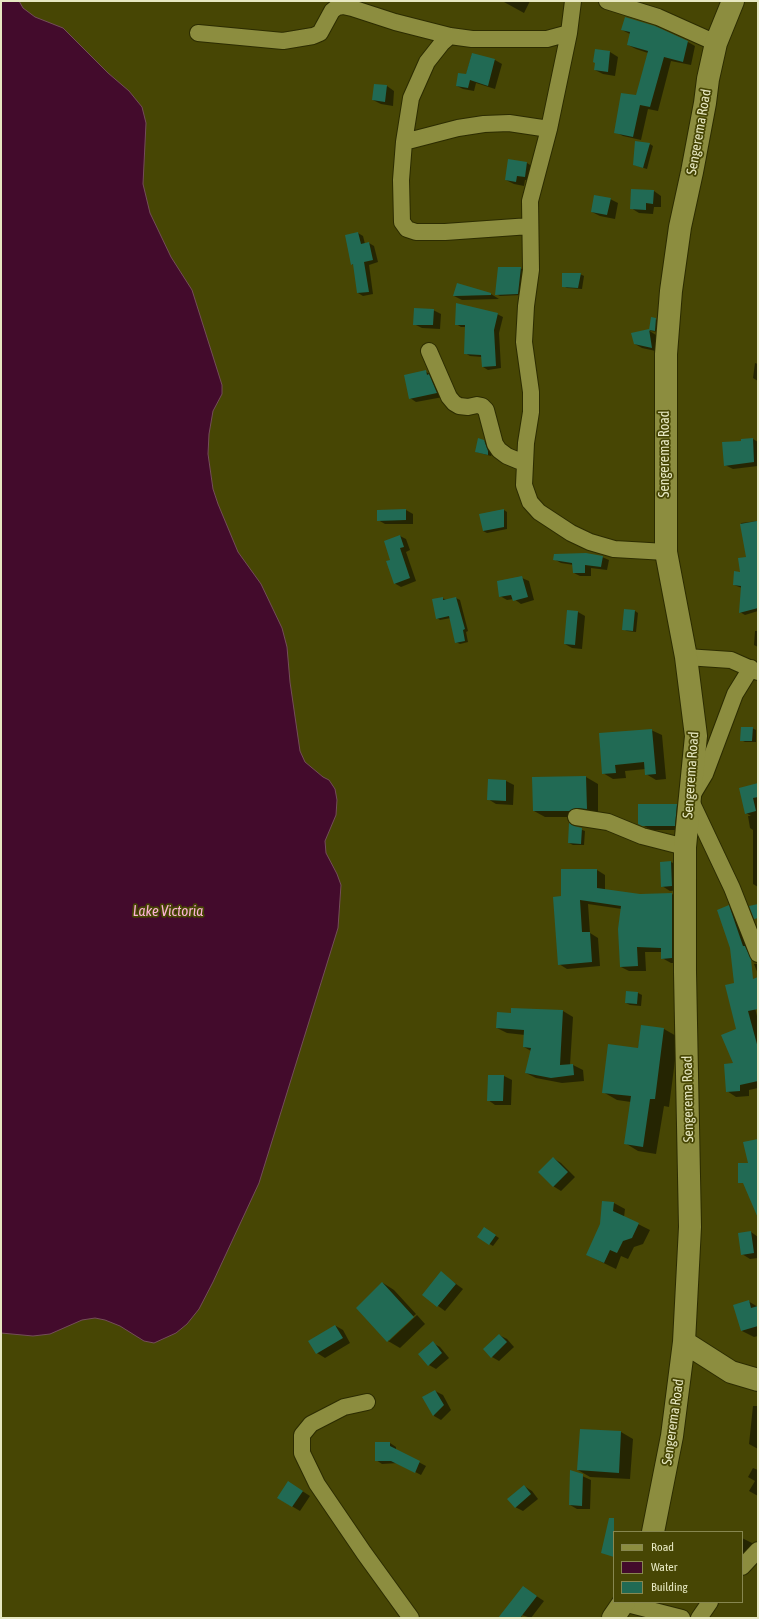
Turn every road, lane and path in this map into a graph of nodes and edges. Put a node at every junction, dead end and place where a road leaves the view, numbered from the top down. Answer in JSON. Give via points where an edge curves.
{"nodes":[{"id":1,"x":573,"y":1,"type":"edge"},
{"id":2,"x":607,"y":1,"type":"edge"},
{"id":3,"x":732,"y":1,"type":"edge"},
{"id":4,"x":198,"y":33,"type":"dead end"},
{"id":5,"x":569,"y":33,"type":"junction"},
{"id":6,"x":450,"y":36,"type":"junction"},
{"id":7,"x":716,"y":43,"type":"junction"},
{"id":8,"x":549,"y":129,"type":"junction"},
{"id":9,"x":404,"y":142,"type":"junction"},
{"id":10,"x":530,"y":226,"type":"junction"},
{"id":11,"x":429,"y":351,"type":"dead end"},
{"id":12,"x":524,"y":463,"type":"junction"},
{"id":13,"x":666,"y":552,"type":"junction"},
{"id":14,"x":686,"y":657,"type":"junction"},
{"id":15,"x":755,"y":670,"type":"edge"},
{"id":16,"x":690,"y":799,"type":"junction"},
{"id":17,"x":576,"y":817,"type":"dead end"},
{"id":18,"x":685,"y":848,"type":"junction"},
{"id":19,"x":758,"y":954,"type":"edge"},
{"id":20,"x":684,"y":1342,"type":"junction"},
{"id":21,"x":758,"y":1380,"type":"edge"},
{"id":22,"x":367,"y":1402,"type":"dead end"},
{"id":23,"x":653,"y":1531,"type":"edge"},
{"id":24,"x":758,"y":1550,"type":"edge"},
{"id":25,"x":743,"y":1566,"type":"edge"},
{"id":26,"x":709,"y":1603,"type":"edge"},
{"id":27,"x":620,"y":1608,"type":"edge"},
{"id":28,"x":411,"y":1618,"type":"edge"},
{"id":29,"x":682,"y":1618,"type":"edge"},
{"id":30,"x":699,"y":1618,"type":"edge"}],
"edges":[{"from":1,"to":5,"type":"street"},
{"from":2,"to":7,"type":"street","via":[[658,16]]},
{"from":3,"to":7,"type":"main road","name":"Sengerema Road"},
{"from":4,"to":6,"type":"street","via":[[283,40],[314,36],[320,33],[332,11],[343,6]]},
{"from":5,"to":6,"type":"street","via":[[547,39],[472,39]]},
{"from":5,"to":8,"type":"street"},
{"from":6,"to":9,"type":"street","via":[[442,42],[427,62],[418,81],[412,98]]},
{"from":7,"to":13,"type":"main road","name":"Sengerema Road","via":[[680,227],[671,291],[666,354]]},
{"from":8,"to":9,"type":"street","via":[[509,123],[484,124]]},
{"from":8,"to":10,"type":"street","via":[[530,201]]},
{"from":9,"to":10,"type":"street","via":[[402,222],[407,229],[416,232],[445,232]]},
{"from":10,"to":12,"type":"street","via":[[531,270],[524,342],[531,412]]},
{"from":11,"to":12,"type":"street","via":[[454,403],[468,407],[482,406],[486,410],[499,450]]},
{"from":12,"to":13,"type":"street","via":[[526,494],[533,507],[550,520],[590,542],[614,548]]},
{"from":13,"to":14,"type":"main road","name":"Sengerema Road"},
{"from":14,"to":15,"type":"street","via":[[731,660]]},
{"from":14,"to":16,"type":"main road","name":"Sengerema Road","via":[[696,736]]},
{"from":15,"to":16,"type":"street","via":[[735,694],[705,774]]},
{"from":16,"to":18,"type":"main road","name":"Sengerema Road"},
{"from":16,"to":19,"type":"street","via":[[732,888]]},
{"from":17,"to":18,"type":"street","via":[[608,822],[642,836]]},
{"from":18,"to":20,"type":"main road","name":"Sengerema Road","via":[[690,1227]]},
{"from":20,"to":21,"type":"main road","via":[[731,1372]]},
{"from":20,"to":23,"type":"main road","name":"Sengerema Road","via":[[672,1436]]},
{"from":22,"to":28,"type":"street","via":[[344,1407],[311,1424],[302,1435],[302,1453],[317,1484]]},
{"from":24,"to":25,"type":"street"},
{"from":26,"to":30,"type":"street"},
{"from":27,"to":29,"type":"street"}]}
